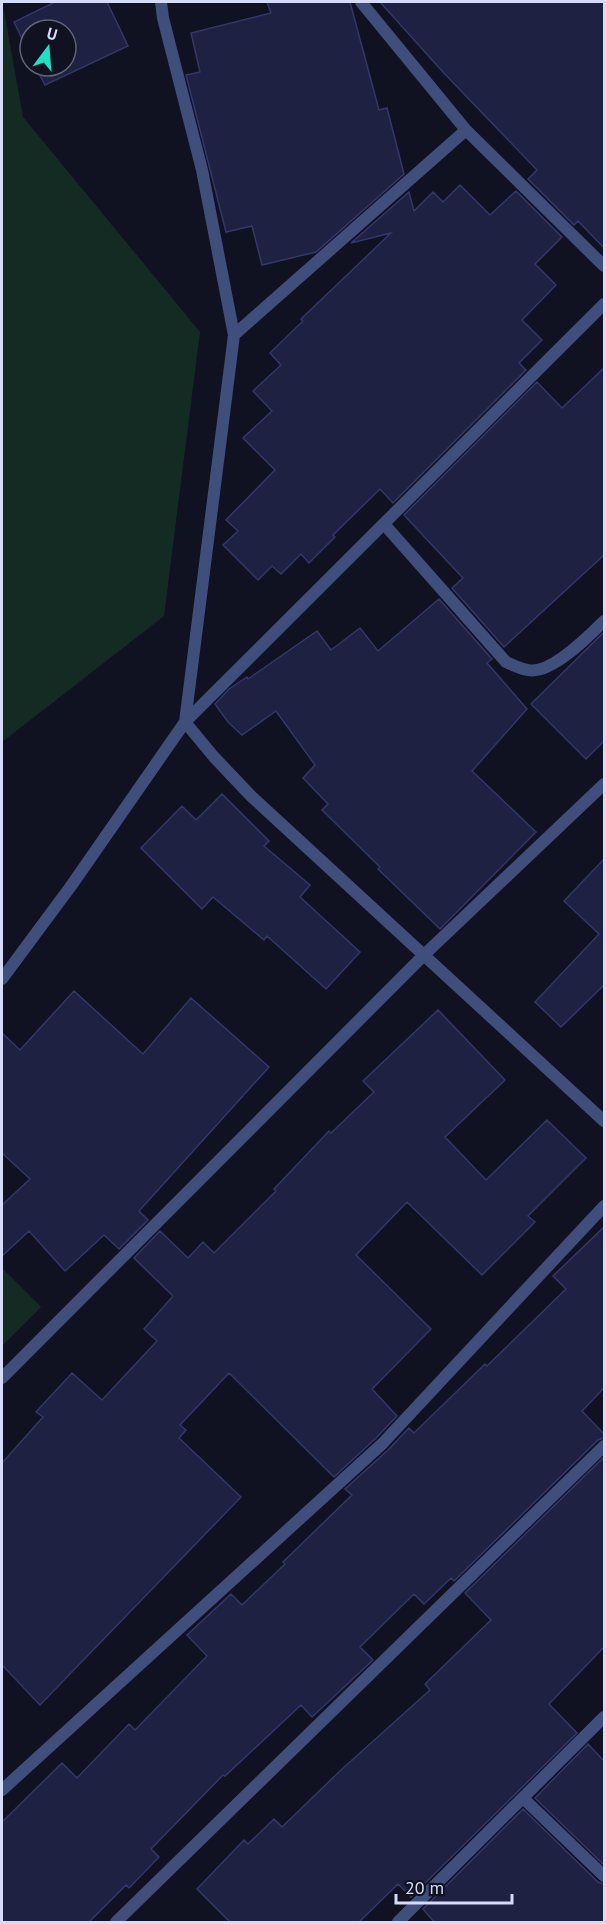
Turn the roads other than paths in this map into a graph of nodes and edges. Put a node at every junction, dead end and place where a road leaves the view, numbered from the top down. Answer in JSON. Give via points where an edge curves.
{"nodes":[{"id":1,"x":161,"y":2,"type":"edge"},
{"id":2,"x":361,"y":2,"type":"edge"},
{"id":3,"x":466,"y":130,"type":"junction"},
{"id":4,"x":604,"y":266,"type":"edge"},
{"id":5,"x":604,"y":304,"type":"edge"},
{"id":6,"x":234,"y":335,"type":"junction"},
{"id":7,"x":384,"y":524,"type":"junction"},
{"id":8,"x":604,"y":621,"type":"edge"},
{"id":9,"x":185,"y":722,"type":"junction"},
{"id":10,"x":604,"y":784,"type":"edge"},
{"id":11,"x":425,"y":954,"type":"junction"},
{"id":12,"x":2,"y":980,"type":"edge"},
{"id":13,"x":604,"y":1121,"type":"edge"},
{"id":14,"x":604,"y":1206,"type":"edge"},
{"id":15,"x":2,"y":1378,"type":"edge"},
{"id":16,"x":604,"y":1446,"type":"edge"},
{"id":17,"x":604,"y":1717,"type":"edge"},
{"id":18,"x":2,"y":1790,"type":"edge"},
{"id":19,"x":524,"y":1799,"type":"junction"},
{"id":20,"x":604,"y":1876,"type":"edge"},
{"id":21,"x":116,"y":1923,"type":"edge"},
{"id":22,"x":398,"y":1923,"type":"edge"}],
"edges":[{"from":1,"to":6,"type":"street","via":[[202,170]]},
{"from":2,"to":3,"type":"street"},
{"from":3,"to":4,"type":"street"},
{"from":3,"to":6,"type":"street"},
{"from":5,"to":7,"type":"street"},
{"from":6,"to":9,"type":"street"},
{"from":7,"to":8,"type":"street","via":[[506,662],[530,671],[555,664]]},
{"from":7,"to":9,"type":"street"},
{"from":9,"to":11,"type":"street","via":[[251,796]]},
{"from":9,"to":12,"type":"street"},
{"from":10,"to":11,"type":"street"},
{"from":11,"to":13,"type":"street"},
{"from":11,"to":15,"type":"street"},
{"from":14,"to":18,"type":"street","via":[[382,1444]]},
{"from":16,"to":21,"type":"street"},
{"from":17,"to":19,"type":"street"},
{"from":19,"to":20,"type":"street"},
{"from":19,"to":22,"type":"street"}]}
